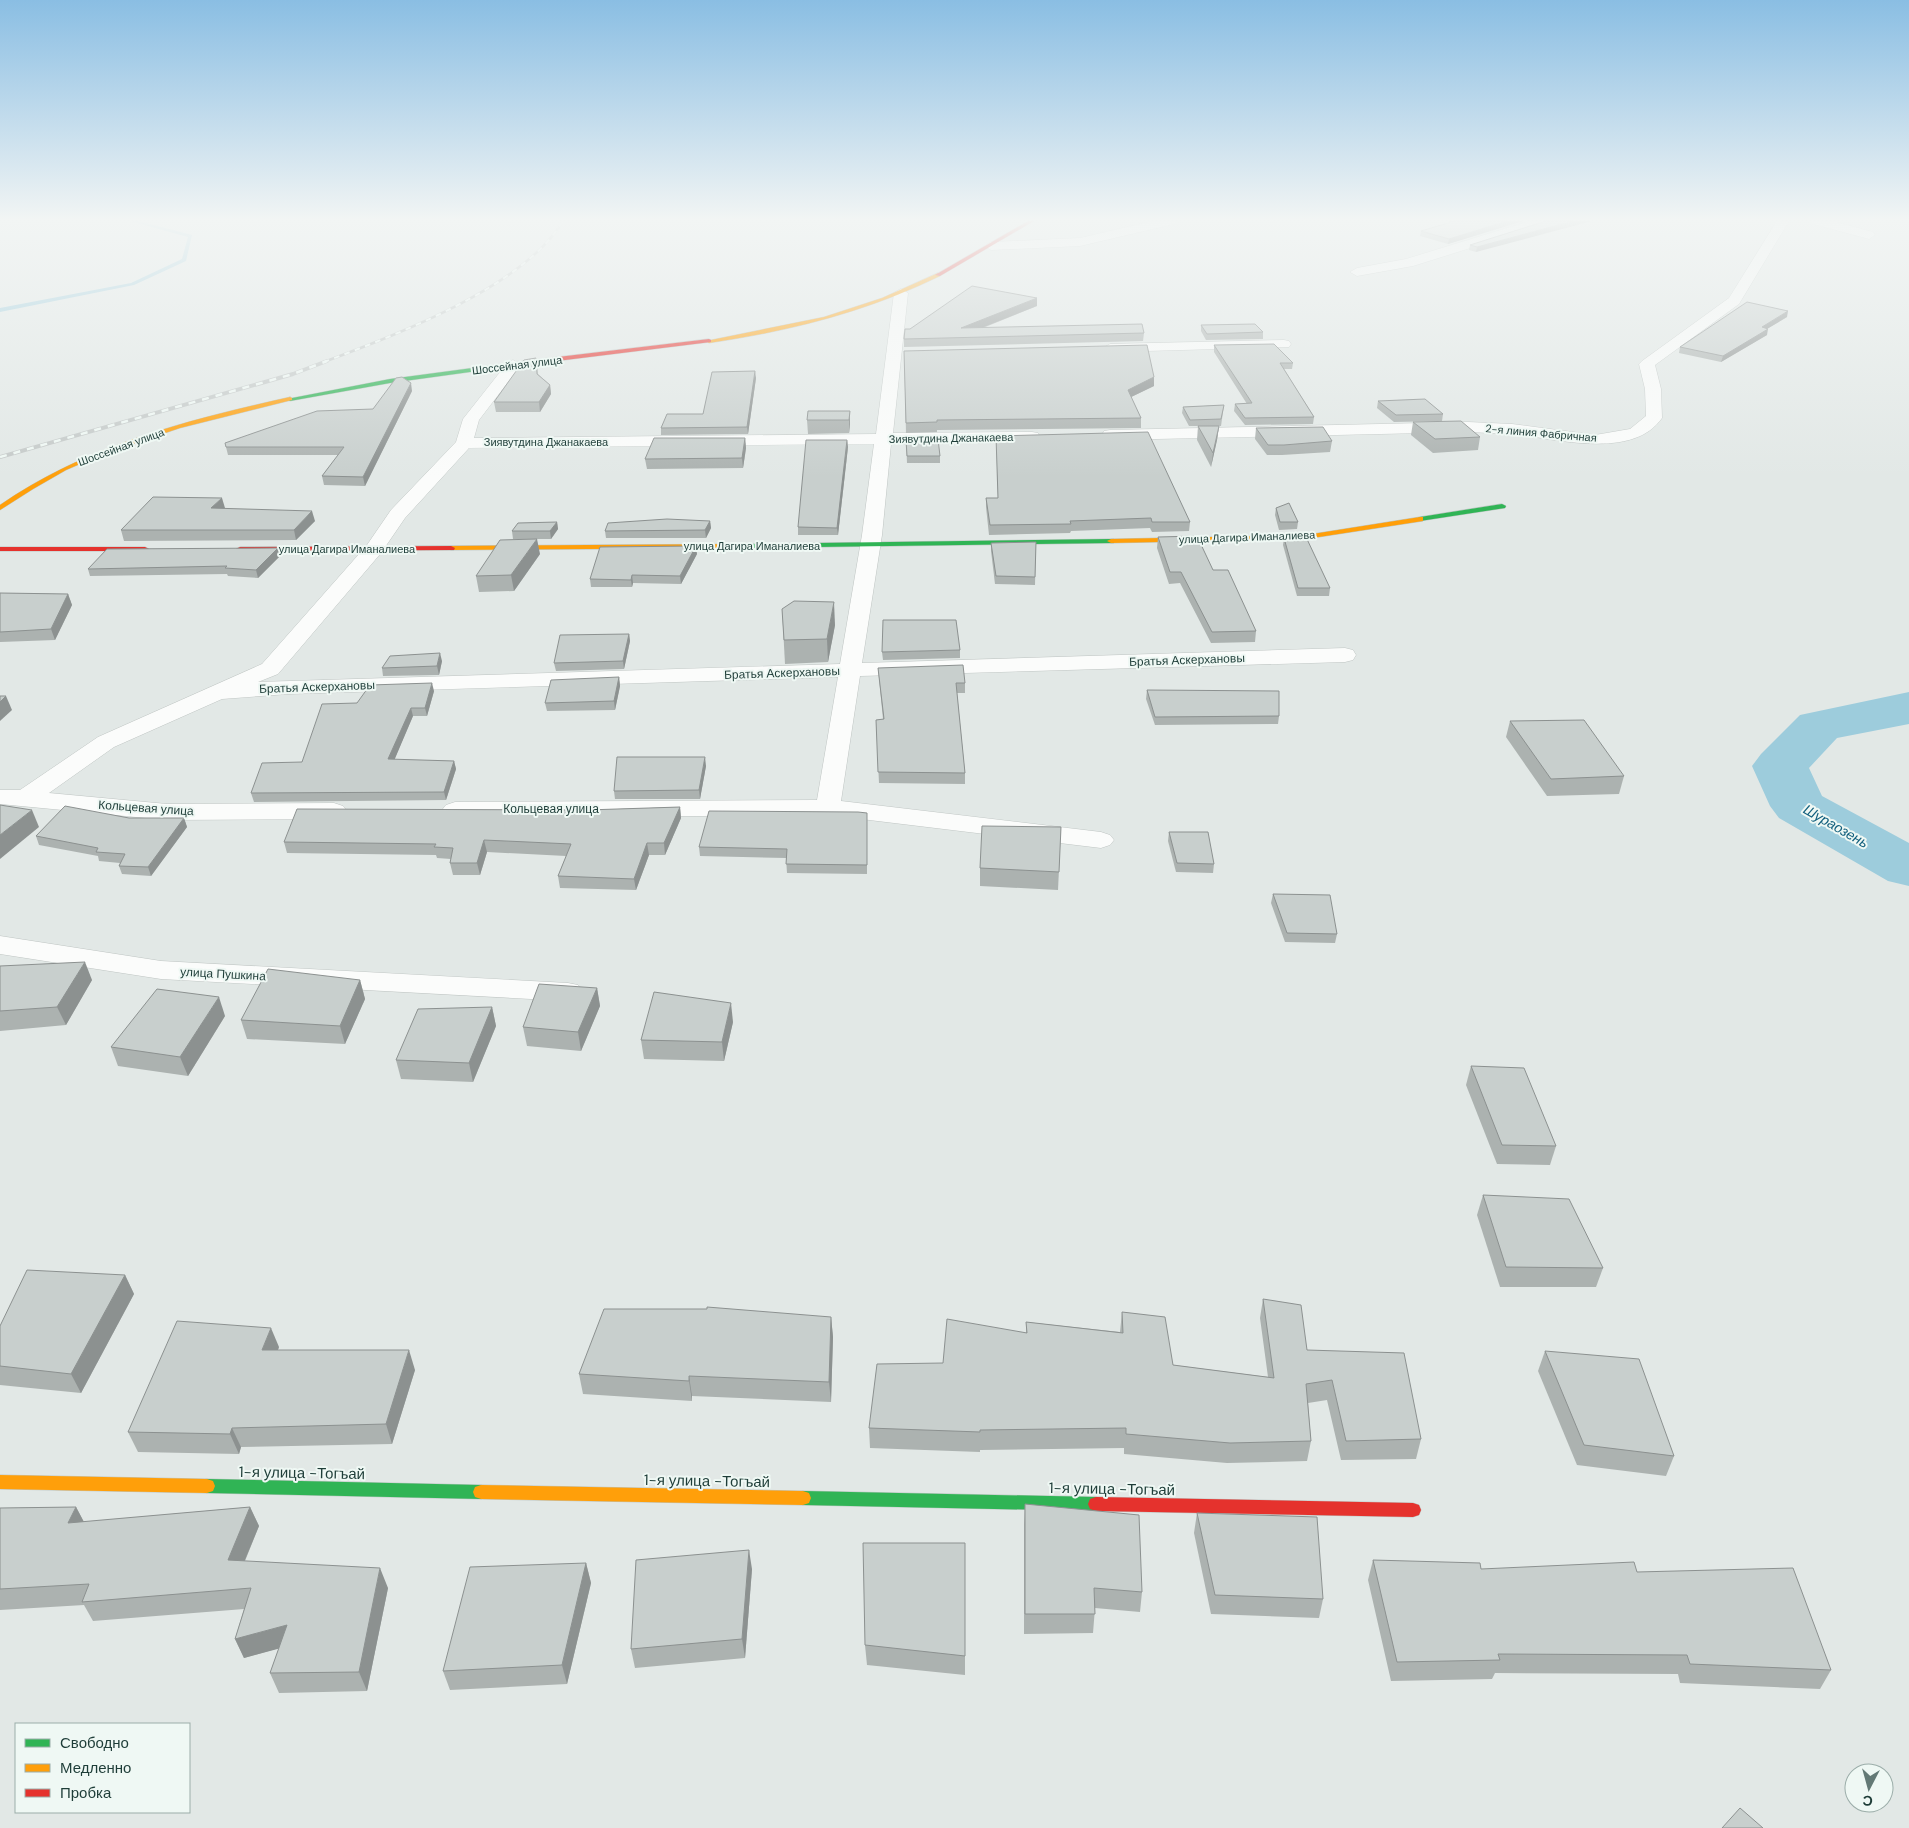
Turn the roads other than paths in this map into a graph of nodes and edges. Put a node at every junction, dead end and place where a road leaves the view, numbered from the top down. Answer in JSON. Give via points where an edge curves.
{"nodes":[{"id":1,"x":864,"y":306,"type":"edge"},
{"id":2,"x":899,"y":306,"type":"edge"},
{"id":3,"x":1727,"y":306,"type":"edge"},
{"id":4,"x":1284,"y":344,"type":"dead end"},
{"id":5,"x":1098,"y":348,"type":"edge"},
{"id":6,"x":913,"y":353,"type":"edge"},
{"id":7,"x":893,"y":354,"type":"junction"},
{"id":8,"x":514,"y":365,"type":"junction"},
{"id":9,"x":1091,"y":435,"type":"edge"},
{"id":10,"x":1052,"y":436,"type":"edge"},
{"id":11,"x":883,"y":440,"type":"junction"},
{"id":12,"x":464,"y":443,"type":"junction"},
{"id":13,"x":1502,"y":506,"type":"dead end"},
{"id":14,"x":0,"y":508,"type":"edge"},
{"id":15,"x":871,"y":545,"type":"junction"},
{"id":16,"x":0,"y":549,"type":"edge"},
{"id":17,"x":158,"y":549,"type":"edge"},
{"id":18,"x":226,"y":549,"type":"edge"},
{"id":19,"x":374,"y":549,"type":"junction"},
{"id":20,"x":1345,"y":655,"type":"dead end"},
{"id":21,"x":851,"y":671,"type":"junction"},
{"id":22,"x":219,"y":692,"type":"junction"},
{"id":23,"x":0,"y":797,"type":"edge"},
{"id":24,"x":26,"y":798,"type":"junction"},
{"id":25,"x":828,"y":807,"type":"junction"},
{"id":26,"x":434,"y":810,"type":"edge"},
{"id":27,"x":355,"y":811,"type":"edge"},
{"id":28,"x":1101,"y":840,"type":"dead end"},
{"id":29,"x":0,"y":945,"type":"edge"},
{"id":30,"x":568,"y":992,"type":"edge"},
{"id":31,"x":0,"y":1482,"type":"edge"},
{"id":32,"x":1413,"y":1510,"type":"dead end"}],
"edges":[{"from":1,"to":8,"type":"street","name":"Шоссейная улица","via":[[787,328],[671,347]]},
{"from":2,"to":7,"type":"street"},
{"from":3,"to":9,"type":"street","name":"2-я линия Фабричная","via":[[1647,364],[1653,389],[1654,418],[1635,433],[1595,440],[1468,427]]},
{"from":4,"to":5,"type":"street"},
{"from":6,"to":7,"type":"street"},
{"from":7,"to":11,"type":"street"},
{"from":8,"to":12,"type":"street","via":[[471,419]]},
{"from":8,"to":14,"type":"street","name":"Шоссейная улица","via":[[378,383],[197,420],[82,460],[18,492]]},
{"from":10,"to":11,"type":"street","name":"Зиявутдина Джанакаева"},
{"from":11,"to":12,"type":"street","name":"Зиявутдина Джанакаева"},
{"from":11,"to":15,"type":"street"},
{"from":12,"to":19,"type":"street","via":[[398,514]]},
{"from":13,"to":15,"type":"street","name":"улица Дагира Иманалиева","via":[[1306,537]]},
{"from":15,"to":19,"type":"street","name":"улица Дагира Иманалиева"},
{"from":15,"to":21,"type":"street"},
{"from":16,"to":17,"type":"street"},
{"from":18,"to":19,"type":"street","name":"улица Дагира Иманалиева"},
{"from":19,"to":22,"type":"street","via":[[270,669]]},
{"from":20,"to":21,"type":"street","name":"Братья Аскерхановы"},
{"from":21,"to":22,"type":"street","name":"Братья Аскерхановы"},
{"from":21,"to":25,"type":"street"},
{"from":22,"to":24,"type":"street","via":[[106,742]]},
{"from":23,"to":24,"type":"street","name":"Кольцевая улица"},
{"from":24,"to":27,"type":"street","name":"Кольцевая улица","via":[[167,812]]},
{"from":25,"to":26,"type":"street","name":"Кольцевая улица"},
{"from":25,"to":28,"type":"street","name":"Кольцевая улица"},
{"from":29,"to":30,"type":"street","name":"улица Пушкина","via":[[161,970]]},
{"from":31,"to":32,"type":"street","name":"1-я улица -Тогъай"}]}
